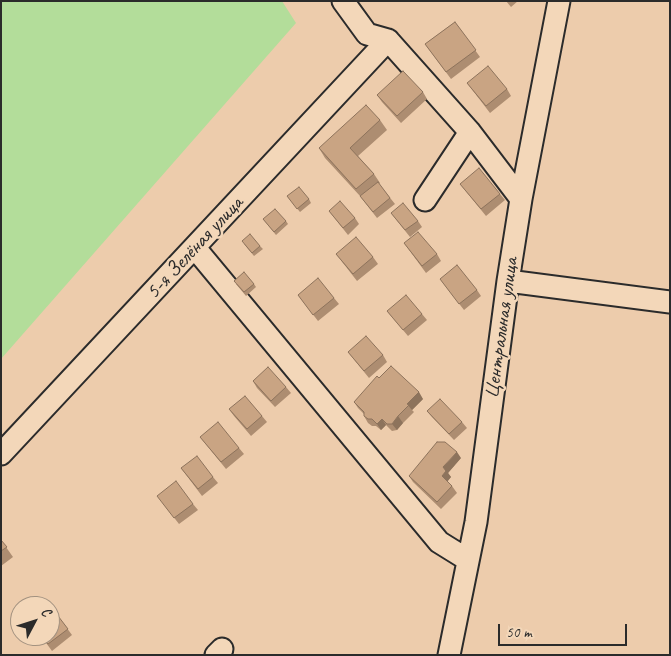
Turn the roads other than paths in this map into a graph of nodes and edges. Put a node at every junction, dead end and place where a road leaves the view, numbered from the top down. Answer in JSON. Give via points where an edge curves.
{"nodes":[{"id":1,"x":343,"y":1,"type":"edge"},
{"id":2,"x":559,"y":1,"type":"edge"},
{"id":3,"x":388,"y":40,"type":"junction"},
{"id":4,"x":470,"y":132,"type":"junction"},
{"id":5,"x":520,"y":199,"type":"junction"},
{"id":6,"x":425,"y":200,"type":"dead end"},
{"id":7,"x":195,"y":248,"type":"junction"},
{"id":8,"x":508,"y":281,"type":"junction"},
{"id":9,"x":670,"y":302,"type":"edge"},
{"id":10,"x":1,"y":454,"type":"edge"},
{"id":11,"x":468,"y":560,"type":"junction"},
{"id":12,"x":449,"y":655,"type":"edge"}],
"edges":[{"from":1,"to":3,"type":"street","via":[[367,34]]},
{"from":2,"to":5,"type":"street","name":"Центральная улица"},
{"from":3,"to":4,"type":"street"},
{"from":3,"to":7,"type":"street","name":"5-я Зелёная улица"},
{"from":4,"to":5,"type":"street"},
{"from":4,"to":6,"type":"street"},
{"from":5,"to":8,"type":"street","name":"Центральная улица"},
{"from":7,"to":10,"type":"street","name":"5-я Зелёная улица"},
{"from":7,"to":11,"type":"street","via":[[439,542]]},
{"from":8,"to":9,"type":"street"},
{"from":8,"to":11,"type":"street","name":"Центральная улица","via":[[478,513]]},
{"from":11,"to":12,"type":"street","name":"Центральная улица"}]}
